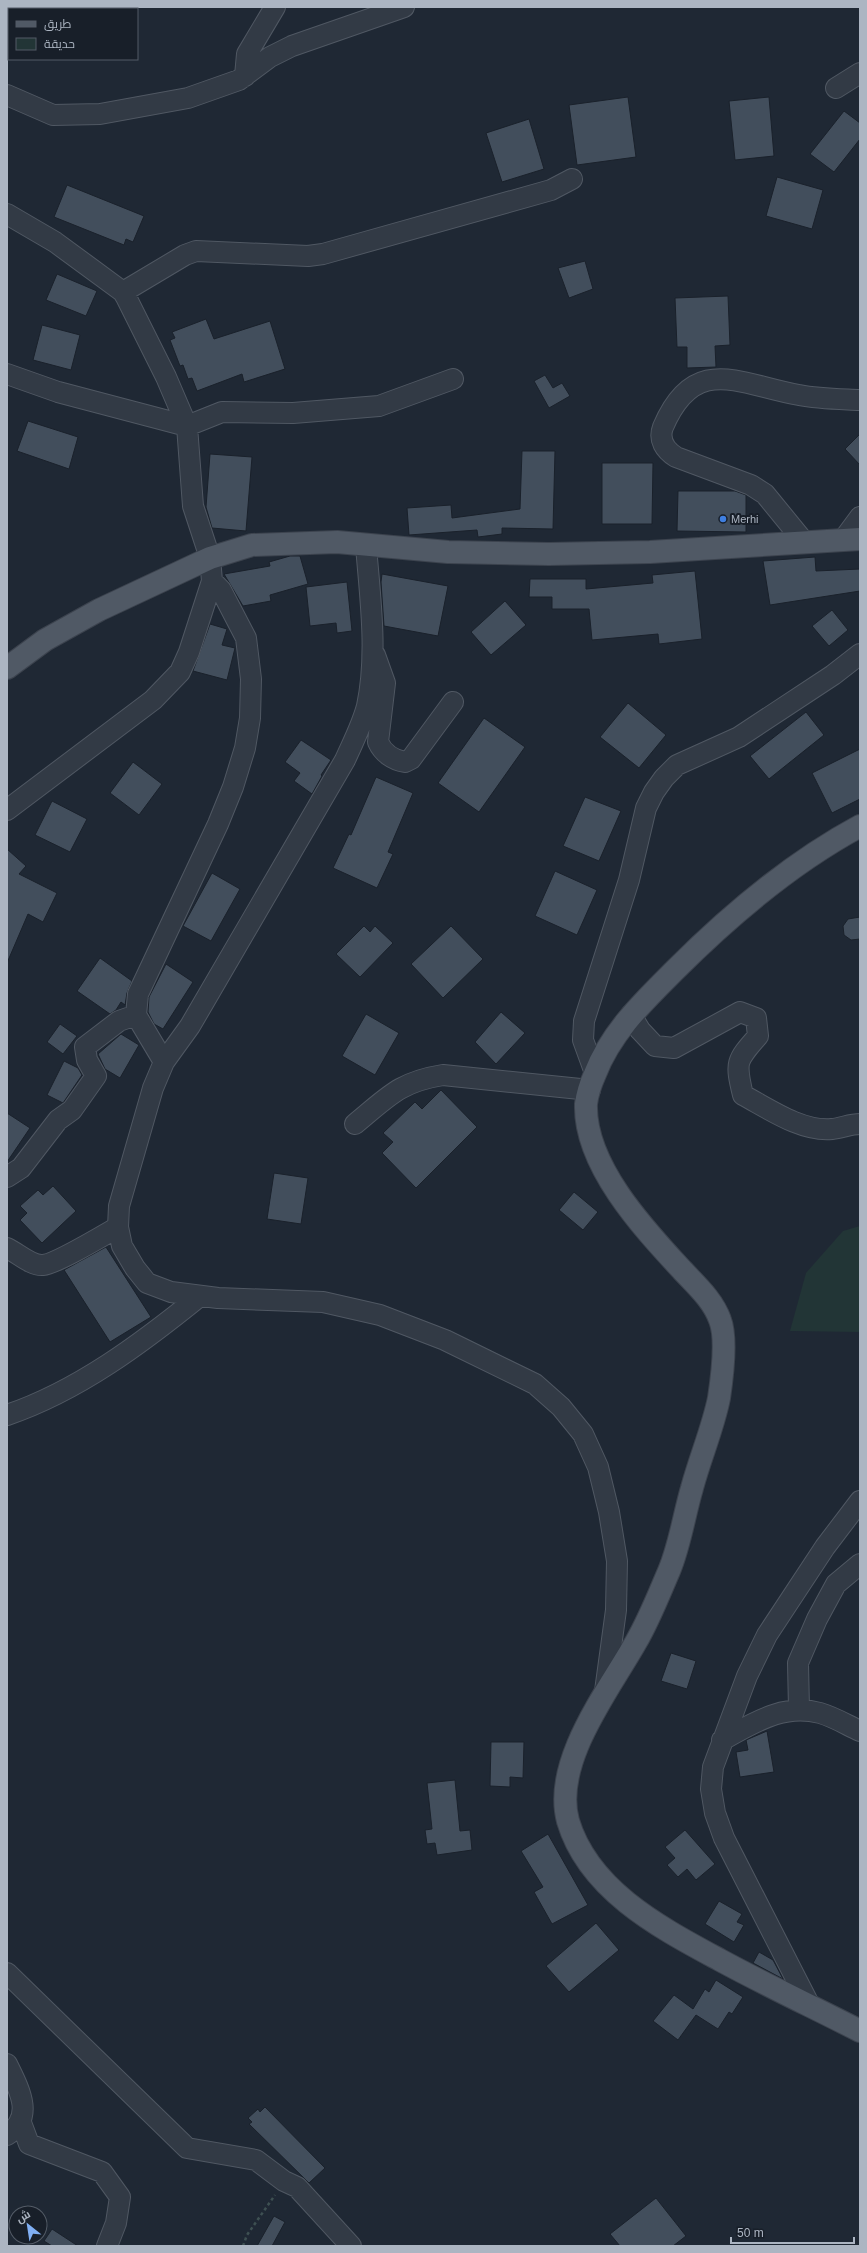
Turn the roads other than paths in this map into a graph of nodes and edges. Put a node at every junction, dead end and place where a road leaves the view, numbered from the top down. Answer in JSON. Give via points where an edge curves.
{"nodes":[{"id":1,"x":276,"y":7,"type":"edge"},
{"id":2,"x":404,"y":7,"type":"edge"},
{"id":3,"x":860,"y":73,"type":"edge"},
{"id":4,"x":245,"y":76,"type":"junction"},
{"id":5,"x":836,"y":88,"type":"dead end"},
{"id":6,"x":7,"y":95,"type":"edge"},
{"id":7,"x":572,"y":179,"type":"dead end"},
{"id":8,"x":7,"y":214,"type":"edge"},
{"id":9,"x":123,"y":292,"type":"junction"},
{"id":10,"x":7,"y":374,"type":"edge"},
{"id":11,"x":453,"y":379,"type":"dead end"},
{"id":12,"x":860,"y":400,"type":"edge"},
{"id":13,"x":187,"y":426,"type":"junction"},
{"id":14,"x":860,"y":517,"type":"edge"},
{"id":15,"x":851,"y":539,"type":"edge"},
{"id":16,"x":805,"y":542,"type":"junction"},
{"id":17,"x":366,"y":546,"type":"junction"},
{"id":18,"x":210,"y":558,"type":"junction"},
{"id":19,"x":212,"y":580,"type":"junction"},
{"id":20,"x":371,"y":644,"type":"junction"},
{"id":21,"x":860,"y":654,"type":"edge"},
{"id":22,"x":7,"y":668,"type":"edge"},
{"id":23,"x":453,"y":702,"type":"dead end"},
{"id":24,"x":7,"y":810,"type":"edge"},
{"id":25,"x":854,"y":833,"type":"edge"},
{"id":26,"x":136,"y":1015,"type":"junction"},
{"id":27,"x":631,"y":1015,"type":"junction"},
{"id":28,"x":164,"y":1062,"type":"junction"},
{"id":29,"x":593,"y":1081,"type":"junction"},
{"id":30,"x":355,"y":1124,"type":"dead end"},
{"id":31,"x":860,"y":1124,"type":"edge"},
{"id":32,"x":7,"y":1177,"type":"edge"},
{"id":33,"x":118,"y":1227,"type":"junction"},
{"id":34,"x":7,"y":1248,"type":"edge"},
{"id":35,"x":200,"y":1296,"type":"junction"},
{"id":36,"x":7,"y":1415,"type":"edge"},
{"id":37,"x":860,"y":1501,"type":"edge"},
{"id":38,"x":860,"y":1564,"type":"edge"},
{"id":39,"x":605,"y":1691,"type":"junction"},
{"id":40,"x":799,"y":1709,"type":"junction"},
{"id":41,"x":860,"y":1731,"type":"edge"},
{"id":42,"x":722,"y":1740,"type":"junction"},
{"id":43,"x":7,"y":1973,"type":"edge"},
{"id":44,"x":810,"y":2006,"type":"junction"},
{"id":45,"x":860,"y":2031,"type":"edge"},
{"id":46,"x":7,"y":2064,"type":"edge"},
{"id":47,"x":20,"y":2120,"type":"junction"},
{"id":48,"x":7,"y":2135,"type":"edge"},
{"id":49,"x":107,"y":2246,"type":"edge"},
{"id":50,"x":351,"y":2246,"type":"edge"}],
"edges":[{"from":1,"to":4,"type":"street","via":[[247,54]]},
{"from":2,"to":4,"type":"street","via":[[292,46],[270,57]]},
{"from":3,"to":5,"type":"street"},
{"from":4,"to":6,"type":"street","via":[[188,98],[100,114],[53,115]]},
{"from":7,"to":9,"type":"street","via":[[551,190],[323,254],[308,256],[196,251]]},
{"from":8,"to":9,"type":"street","via":[[55,242]]},
{"from":9,"to":13,"type":"street","via":[[166,377]]},
{"from":10,"to":13,"type":"street","via":[[58,392]]},
{"from":11,"to":13,"type":"street","via":[[380,406],[293,413],[222,412]]},
{"from":12,"to":16,"type":"street","via":[[799,395],[739,380],[713,379],[697,383],[685,392],[672,407],[661,432],[662,444],[676,457],[765,494]]},
{"from":13,"to":18,"type":"street","via":[[193,506]]},
{"from":14,"to":15,"type":"street"},
{"from":15,"to":16,"type":"main road"},
{"from":16,"to":17,"type":"main road","via":[[650,552],[549,554],[448,552]]},
{"from":17,"to":18,"type":"main road","via":[[337,542],[252,545]]},
{"from":17,"to":20,"type":"street"},
{"from":18,"to":19,"type":"street"},
{"from":18,"to":22,"type":"main road","via":[[99,610],[45,640]]},
{"from":19,"to":24,"type":"street","via":[[180,672],[153,700]]},
{"from":19,"to":26,"type":"street","via":[[221,590],[246,638],[251,678],[250,718],[245,748],[218,824],[138,994]]},
{"from":20,"to":23,"type":"street","via":[[385,683],[378,742],[381,749],[392,758],[405,762],[411,760]]},
{"from":20,"to":28,"type":"street","via":[[367,706],[357,736],[190,1026]]},
{"from":21,"to":29,"type":"street","via":[[833,675],[739,737],[677,765],[654,792],[646,808],[629,880],[584,1021],[583,1040]]},
{"from":25,"to":27,"type":"main road","via":[[802,860],[721,924]]},
{"from":26,"to":28,"type":"street"},
{"from":26,"to":32,"type":"street","via":[[119,1022],[85,1047],[86,1060],[96,1076],[88,1090],[72,1110],[58,1120],[21,1168]]},
{"from":27,"to":29,"type":"main road","via":[[611,1042]]},
{"from":27,"to":31,"type":"street","via":[[640,1030],[655,1046],[674,1048],[740,1012],[756,1018],[758,1036],[741,1055],[737,1070],[743,1095],[806,1126],[832,1129]]},
{"from":28,"to":33,"type":"street","via":[[153,1088],[131,1159],[119,1206]]},
{"from":29,"to":30,"type":"street","via":[[443,1075],[420,1078],[399,1088]]},
{"from":29,"to":39,"type":"main road","via":[[586,1102],[589,1132],[600,1162],[637,1218],[704,1292],[721,1321],[723,1350],[719,1398],[671,1565],[638,1639]]},
{"from":33,"to":34,"type":"street","via":[[43,1265],[33,1263]]},
{"from":33,"to":35,"type":"street","via":[[122,1246],[147,1283],[171,1292]]},
{"from":35,"to":36,"type":"street","via":[[156,1332],[110,1362],[59,1392]]},
{"from":35,"to":39,"type":"street","via":[[323,1302],[380,1315],[445,1340],[536,1384],[561,1407],[583,1434],[598,1467],[610,1519],[616,1561],[616,1610]]},
{"from":37,"to":42,"type":"street","via":[[825,1547],[767,1635],[747,1676]]},
{"from":38,"to":40,"type":"street","via":[[836,1584],[798,1663]]},
{"from":39,"to":44,"type":"main road","via":[[575,1751],[566,1793],[567,1818],[578,1846],[610,1886],[641,1913],[746,1974]]},
{"from":40,"to":41,"type":"street","via":[[821,1714]]},
{"from":40,"to":42,"type":"street","via":[[780,1712]]},
{"from":42,"to":44,"type":"street","via":[[713,1767],[715,1813],[724,1838]]},
{"from":43,"to":50,"type":"street","via":[[187,2148],[256,2160],[284,2181],[297,2187]]},
{"from":44,"to":45,"type":"main road"},
{"from":46,"to":47,"type":"street","via":[[23,2102]]},
{"from":47,"to":48,"type":"street","via":[[15,2129]]},
{"from":47,"to":49,"type":"street","via":[[29,2144],[102,2172],[120,2197],[116,2223]]}]}
